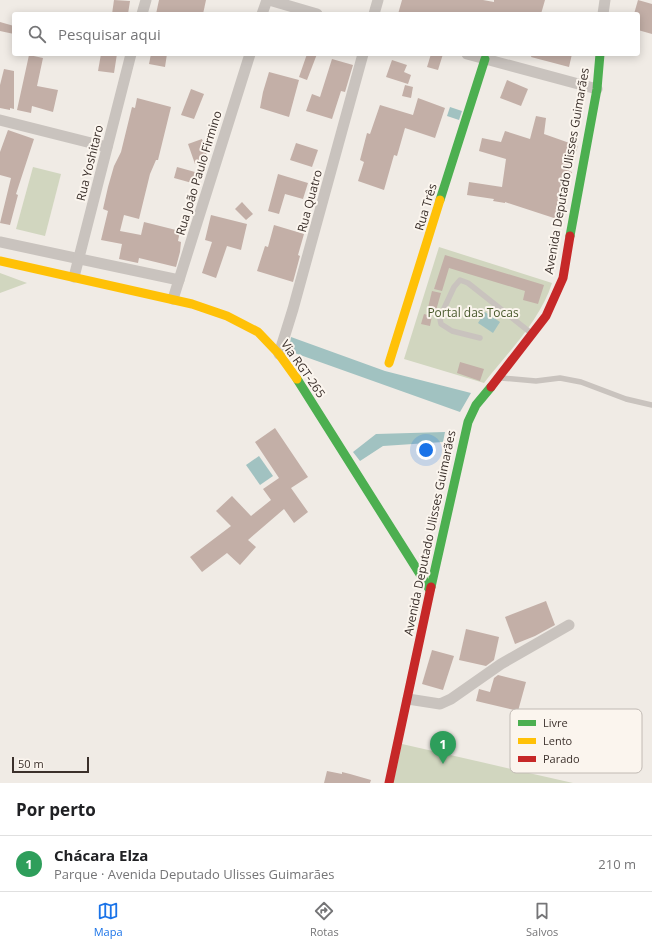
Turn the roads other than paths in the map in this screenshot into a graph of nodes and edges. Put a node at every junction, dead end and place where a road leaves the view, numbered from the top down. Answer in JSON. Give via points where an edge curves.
{"nodes":[{"id":1,"x":146,"y":0,"type":"edge"},
{"id":2,"x":268,"y":0,"type":"edge"},
{"id":3,"x":378,"y":0,"type":"edge"},
{"id":4,"x":604,"y":0,"type":"edge"},
{"id":5,"x":143,"y":12,"type":"edge"},
{"id":6,"x":263,"y":12,"type":"edge"},
{"id":7,"x":310,"y":12,"type":"edge"},
{"id":8,"x":375,"y":12,"type":"edge"},
{"id":9,"x":603,"y":12,"type":"edge"},
{"id":10,"x":131,"y":56,"type":"edge"},
{"id":11,"x":249,"y":56,"type":"edge"},
{"id":12,"x":362,"y":56,"type":"edge"},
{"id":13,"x":474,"y":56,"type":"edge"},
{"id":14,"x":600,"y":56,"type":"edge"},
{"id":15,"x":485,"y":59,"type":"junction"},
{"id":16,"x":597,"y":89,"type":"junction"},
{"id":17,"x":0,"y":120,"type":"edge"},
{"id":18,"x":107,"y":148,"type":"junction"},
{"id":19,"x":0,"y":242,"type":"edge"},
{"id":20,"x":80,"y":258,"type":"junction"},
{"id":21,"x":0,"y":261,"type":"edge"},
{"id":22,"x":74,"y":278,"type":"junction"},
{"id":23,"x":179,"y":280,"type":"junction"},
{"id":24,"x":173,"y":299,"type":"junction"},
{"id":25,"x":533,"y":334,"type":"junction"},
{"id":26,"x":480,"y":338,"type":"dead end"},
{"id":27,"x":279,"y":354,"type":"junction"},
{"id":28,"x":389,"y":363,"type":"dead end"},
{"id":29,"x":497,"y":377,"type":"junction"},
{"id":30,"x":652,"y":405,"type":"edge"},
{"id":31,"x":430,"y":590,"type":"junction"},
{"id":32,"x":569,"y":626,"type":"dead end"},
{"id":33,"x":408,"y":699,"type":"junction"},
{"id":34,"x":389,"y":783,"type":"edge"}],
"edges":[{"from":1,"to":5,"type":"street"},
{"from":2,"to":6,"type":"street"},
{"from":2,"to":7,"type":"street"},
{"from":3,"to":8,"type":"street"},
{"from":4,"to":9,"type":"street"},
{"from":10,"to":18,"type":"street","name":"Rua Yoshitaro"},
{"from":11,"to":23,"type":"street","name":"Rua João Paulo Firmino"},
{"from":12,"to":27,"type":"street","name":"Rua Quatro"},
{"from":13,"to":15,"type":"street"},
{"from":14,"to":16,"type":"street","name":"Avenida Deputado Ulisses Guimarães"},
{"from":15,"to":16,"type":"street"},
{"from":15,"to":28,"type":"street","name":"Rua Três"},
{"from":16,"to":25,"type":"street","name":"Avenida Deputado Ulisses Guimarães","via":[[562,278],[546,316]]},
{"from":17,"to":18,"type":"street"},
{"from":18,"to":20,"type":"street","name":"Rua Yoshitaro"},
{"from":19,"to":20,"type":"street"},
{"from":20,"to":22,"type":"street","name":"Rua Yoshitaro"},
{"from":20,"to":23,"type":"street"},
{"from":21,"to":22,"type":"street","name":"Via RGT-265"},
{"from":22,"to":24,"type":"street","name":"Via RGT-265"},
{"from":23,"to":24,"type":"street","name":"Rua João Paulo Firmino"},
{"from":24,"to":27,"type":"street","name":"Via RGT-265","via":[[227,316],[245,325],[263,336]]},
{"from":25,"to":26,"type":"lane","via":[[468,283],[460,280],[441,315],[441,324],[452,331]]},
{"from":25,"to":29,"type":"street","name":"Avenida Deputado Ulisses Guimarães"},
{"from":27,"to":31,"type":"street","name":"Via RGT-265","via":[[308,395]]},
{"from":29,"to":30,"type":"lane","via":[[536,381],[560,378],[581,382],[626,399]]},
{"from":29,"to":31,"type":"street","name":"Avenida Deputado Ulisses Guimarães","via":[[476,405],[465,432]]},
{"from":31,"to":33,"type":"street","name":"Avenida Deputado Ulisses Guimarães"},
{"from":32,"to":33,"type":"street","via":[[500,664],[440,704]]},
{"from":33,"to":34,"type":"street","name":"Avenida Deputado Ulisses Guimarães"}]}
